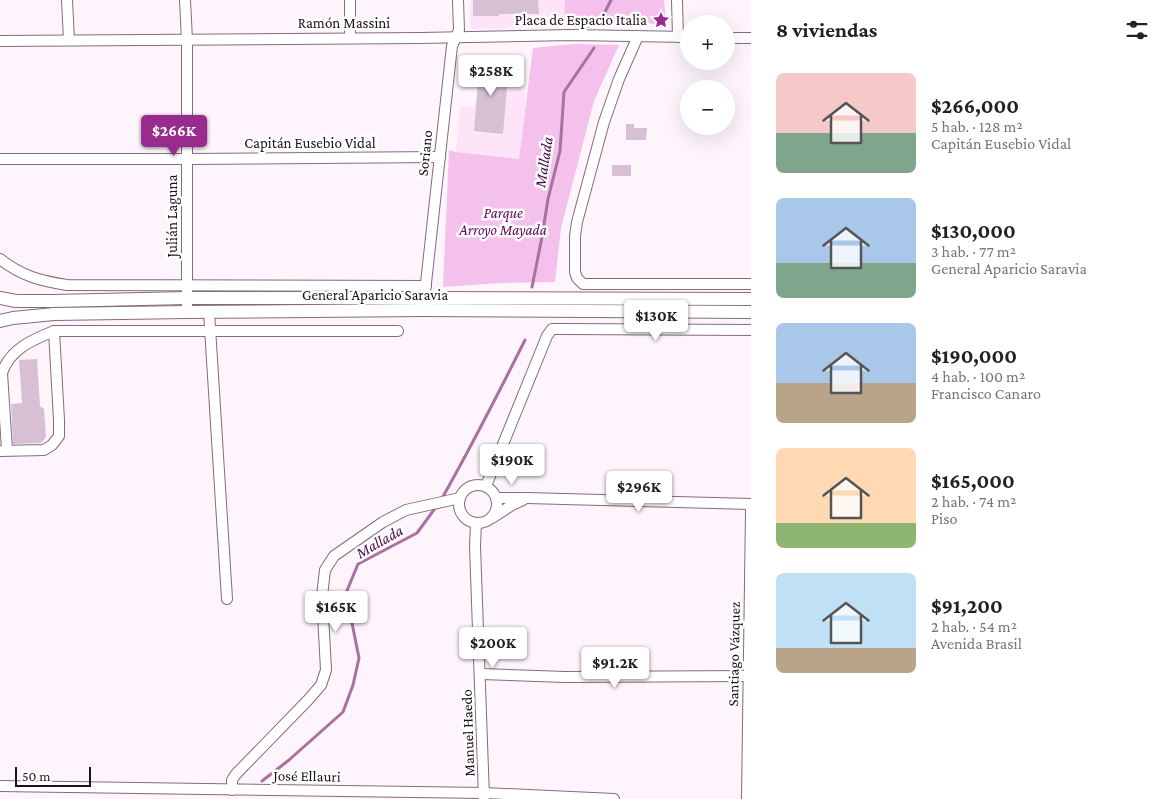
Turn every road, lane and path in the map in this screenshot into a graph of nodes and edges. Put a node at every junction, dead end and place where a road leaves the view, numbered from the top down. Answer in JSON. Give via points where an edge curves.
{"nodes":[{"id":1,"x":67,"y":0,"type":"edge"},
{"id":2,"x":185,"y":0,"type":"edge"},
{"id":3,"x":350,"y":0,"type":"edge"},
{"id":4,"x":458,"y":0,"type":"edge"},
{"id":5,"x":677,"y":0,"type":"edge"},
{"id":6,"x":638,"y":36,"type":"junction"},
{"id":7,"x":678,"y":37,"type":"joint"},
{"id":8,"x":350,"y":38,"type":"junction"},
{"id":9,"x":456,"y":38,"type":"junction"},
{"id":10,"x":735,"y":38,"type":"edge"},
{"id":11,"x":751,"y":38,"type":"edge"},
{"id":12,"x":70,"y":40,"type":"junction"},
{"id":13,"x":187,"y":40,"type":"junction"},
{"id":14,"x":0,"y":41,"type":"edge"},
{"id":15,"x":440,"y":157,"type":"junction"},
{"id":16,"x":0,"y":158,"type":"edge"},
{"id":17,"x":186,"y":159,"type":"junction"},
{"id":18,"x":0,"y":259,"type":"edge"},
{"id":19,"x":751,"y":284,"type":"edge"},
{"id":20,"x":187,"y":285,"type":"junction"},
{"id":21,"x":0,"y":298,"type":"edge"},
{"id":22,"x":187,"y":298,"type":"junction"},
{"id":23,"x":424,"y":298,"type":"junction"},
{"id":24,"x":751,"y":299,"type":"edge"},
{"id":25,"x":188,"y":312,"type":"junction"},
{"id":26,"x":209,"y":312,"type":"junction"},
{"id":27,"x":751,"y":312,"type":"edge"},
{"id":28,"x":0,"y":321,"type":"edge"},
{"id":29,"x":210,"y":330,"type":"junction"},
{"id":30,"x":751,"y":330,"type":"edge"},
{"id":31,"x":54,"y":331,"type":"junction"},
{"id":32,"x":398,"y":331,"type":"dead end"},
{"id":33,"x":1,"y":373,"type":"edge"},
{"id":34,"x":3,"y":450,"type":"edge"},
{"id":35,"x":486,"y":486,"type":"junction"},
{"id":36,"x":496,"y":498,"type":"junction"},
{"id":37,"x":527,"y":498,"type":"junction"},
{"id":38,"x":456,"y":503,"type":"junction"},
{"id":39,"x":751,"y":504,"type":"edge"},
{"id":40,"x":751,"y":510,"type":"edge"},
{"id":41,"x":491,"y":518,"type":"junction"},
{"id":42,"x":476,"y":523,"type":"junction"},
{"id":43,"x":475,"y":546,"type":"junction"},
{"id":44,"x":227,"y":599,"type":"dead end"},
{"id":45,"x":481,"y":674,"type":"junction"},
{"id":46,"x":750,"y":676,"type":"edge"},
{"id":47,"x":749,"y":783,"type":"edge"},
{"id":48,"x":0,"y":786,"type":"edge"},
{"id":49,"x":232,"y":790,"type":"junction"},
{"id":50,"x":279,"y":795,"type":"edge"},
{"id":51,"x":484,"y":796,"type":"edge"},
{"id":52,"x":614,"y":799,"type":"edge"},
{"id":53,"x":747,"y":799,"type":"edge"}],
"edges":[{"from":1,"to":12,"type":"street"},
{"from":2,"to":13,"type":"street","name":"Julián Laguna"},
{"from":3,"to":8,"type":"street"},
{"from":4,"to":9,"type":"street","name":"Soriano","via":[[459,30]]},
{"from":5,"to":7,"type":"street"},
{"from":6,"to":7,"type":"street","name":"Ramón Massini"},
{"from":6,"to":9,"type":"street","name":"Ramón Massini"},
{"from":6,"to":19,"type":"street","via":[[604,122],[578,222],[575,236],[577,278],[584,284]]},
{"from":8,"to":9,"type":"street","name":"Ramón Massini"},
{"from":8,"to":13,"type":"street","name":"Ramón Massini"},
{"from":9,"to":15,"type":"street","name":"Soriano","via":[[452,46]]},
{"from":10,"to":11,"type":"street"},
{"from":12,"to":13,"type":"street","name":"Ramón Massini"},
{"from":12,"to":14,"type":"street","name":"Ramón Massini"},
{"from":13,"to":17,"type":"street","name":"Julián Laguna"},
{"from":15,"to":17,"type":"street","name":"Capitán Eusebio Vidal"},
{"from":15,"to":23,"type":"street","name":"Soriano"},
{"from":16,"to":17,"type":"street","name":"Capitán Eusebio Vidal"},
{"from":17,"to":20,"type":"street","name":"Julián Laguna"},
{"from":18,"to":20,"type":"street","name":"General Aparicio Saravia","via":[[31,277],[67,285]]},
{"from":20,"to":22,"type":"street","name":"Julián Laguna"},
{"from":20,"to":23,"type":"street","name":"General Aparicio Saravia"},
{"from":21,"to":22,"type":"main road","name":"General Aparicio Saravia","via":[[16,301]]},
{"from":22,"to":23,"type":"main road","name":"General Aparicio Saravia"},
{"from":22,"to":25,"type":"street","name":"Julián Laguna"},
{"from":23,"to":24,"type":"main road","name":"General Aparicio Saravia"},
{"from":23,"to":26,"type":"main road","name":"General Aparicio Saravia"},
{"from":23,"to":27,"type":"main road","name":"General Aparicio Saravia"},
{"from":25,"to":26,"type":"main road","name":"General Aparicio Saravia"},
{"from":25,"to":28,"type":"main road","name":"General Aparicio Saravia","via":[[54,314]]},
{"from":26,"to":29,"type":"street"},
{"from":29,"to":31,"type":"street"},
{"from":29,"to":32,"type":"street"},
{"from":29,"to":44,"type":"street"},
{"from":30,"to":35,"type":"street","via":[[552,330]]},
{"from":31,"to":33,"type":"street","via":[[16,351]]},
{"from":31,"to":34,"type":"street","via":[[59,436],[44,450]]},
{"from":33,"to":34,"type":"street"},
{"from":35,"to":36,"type":"street"},
{"from":35,"to":38,"type":"street","via":[[470,486]]},
{"from":36,"to":37,"type":"street"},
{"from":36,"to":41,"type":"street","via":[[496,509]]},
{"from":37,"to":39,"type":"street"},
{"from":37,"to":41,"type":"street"},
{"from":38,"to":42,"type":"street","via":[[466,518]]},
{"from":38,"to":49,"type":"street","via":[[406,510],[334,556],[325,570],[322,596],[326,670],[321,685],[236,774]]},
{"from":40,"to":46,"type":"street","name":"Santiago Vázquez"},
{"from":41,"to":42,"type":"street"},
{"from":41,"to":43,"type":"street"},
{"from":42,"to":43,"type":"street","name":"Manuel Haedo"},
{"from":43,"to":45,"type":"street","name":"Manuel Haedo"},
{"from":45,"to":46,"type":"street"},
{"from":45,"to":51,"type":"street","name":"Manuel Haedo"},
{"from":46,"to":47,"type":"street","name":"Santiago Vázquez"},
{"from":47,"to":53,"type":"street","name":"Santiago Vázquez"},
{"from":48,"to":49,"type":"street","name":"José Ellauri"},
{"from":49,"to":50,"type":"street","name":"José Ellauri"},
{"from":50,"to":51,"type":"street","name":"José Ellauri"},
{"from":51,"to":52,"type":"street","name":"José Ellauri"}]}
